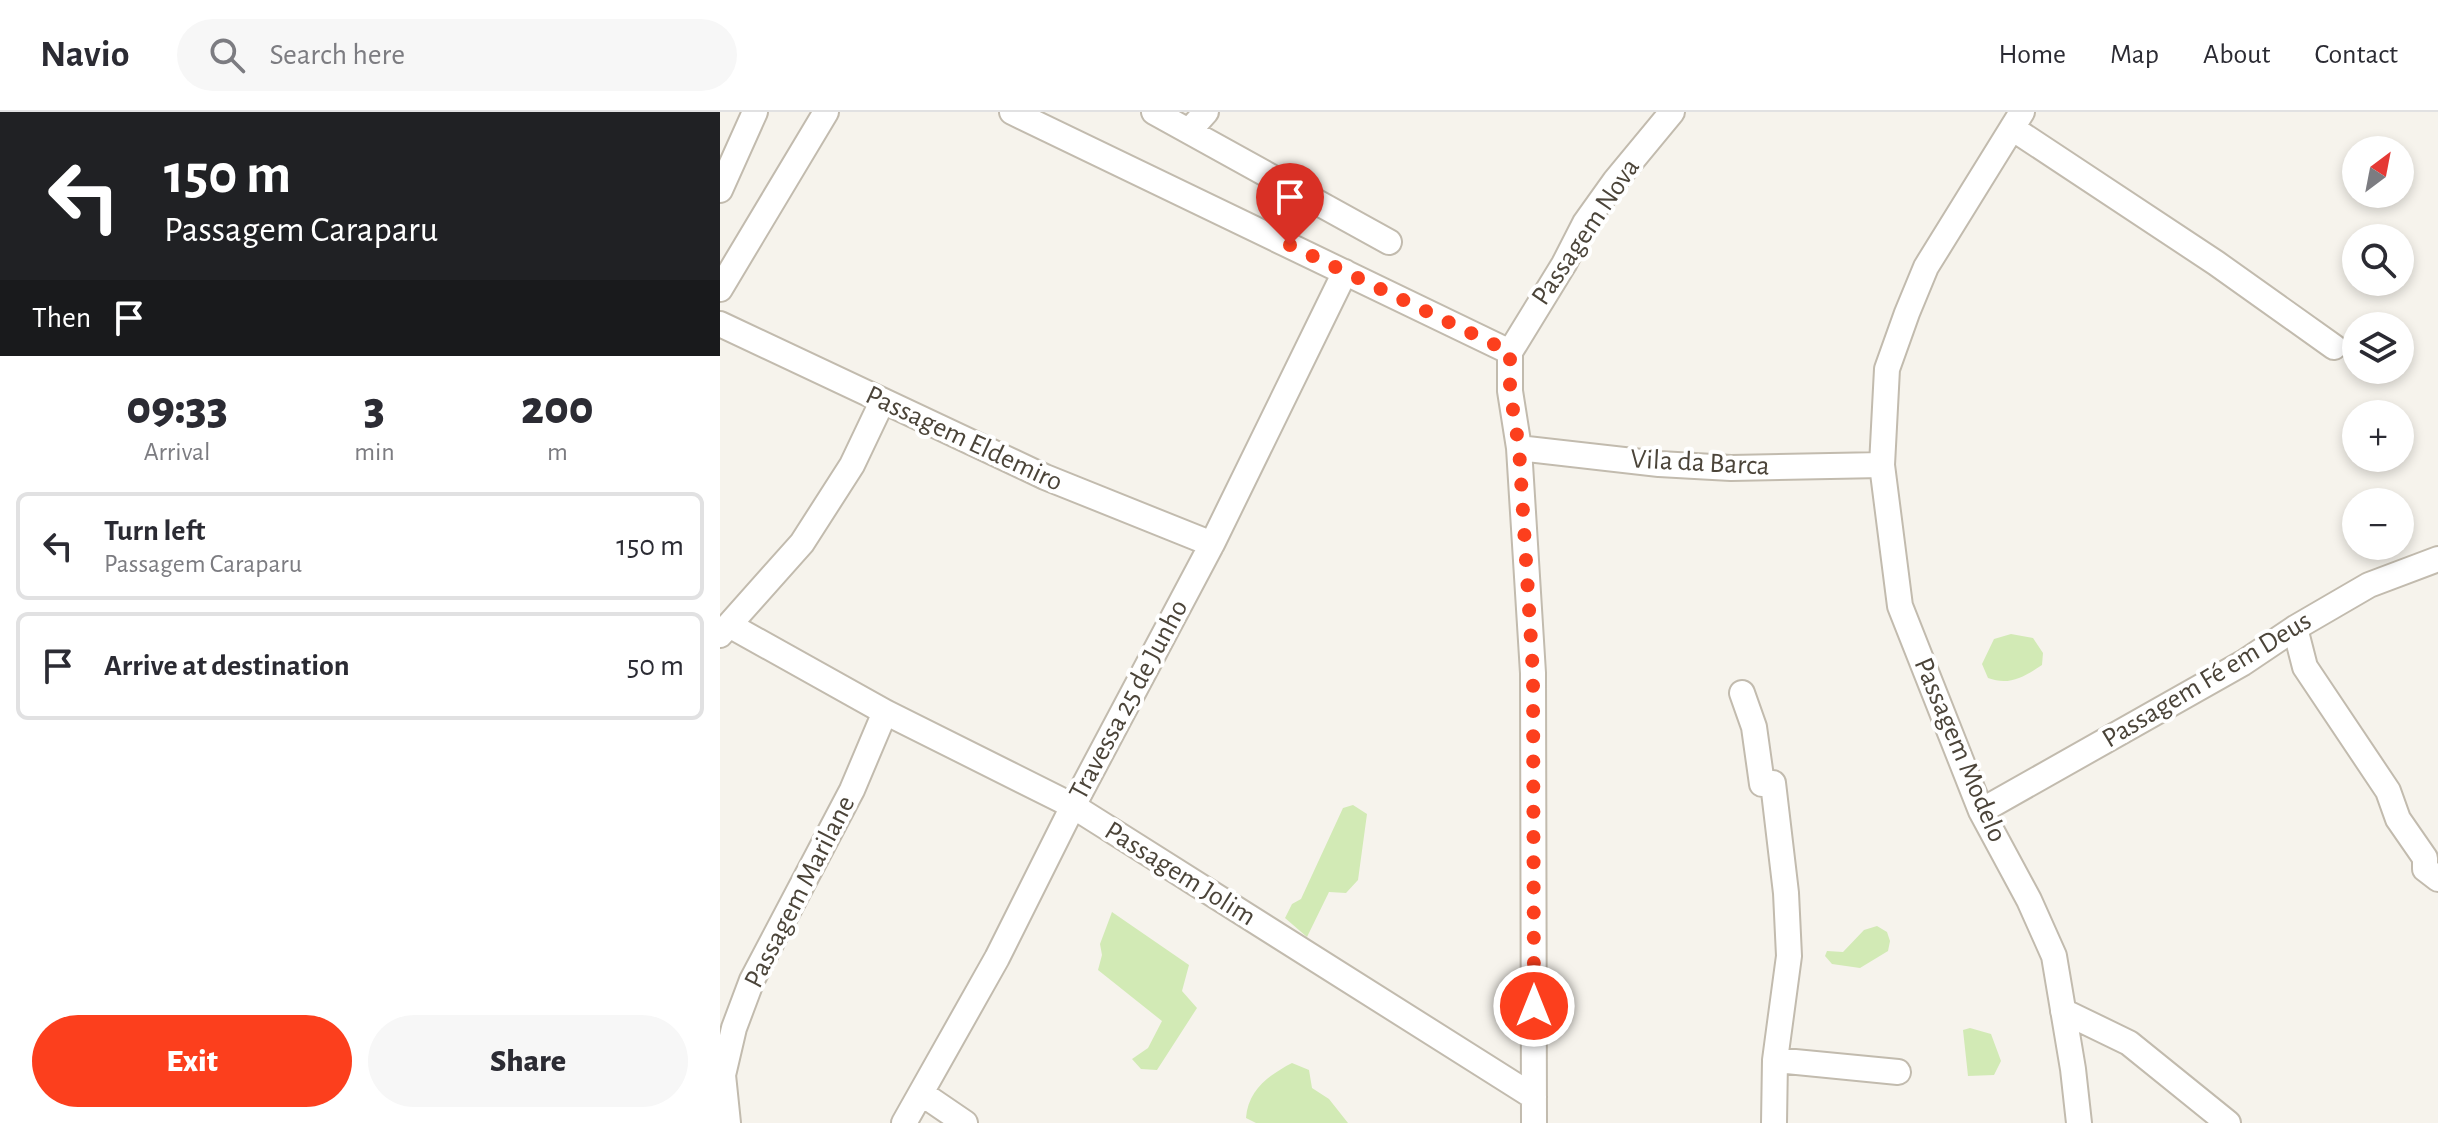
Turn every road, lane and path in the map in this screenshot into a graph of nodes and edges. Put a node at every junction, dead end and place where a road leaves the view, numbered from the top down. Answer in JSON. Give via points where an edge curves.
{"nodes":[{"id":1,"x":755,"y":112,"type":"edge"},
{"id":2,"x":826,"y":112,"type":"edge"},
{"id":3,"x":1012,"y":112,"type":"edge"},
{"id":4,"x":1154,"y":112,"type":"edge"},
{"id":5,"x":1206,"y":112,"type":"edge"},
{"id":6,"x":1672,"y":112,"type":"edge"},
{"id":7,"x":2017,"y":120,"type":"edge"},
{"id":8,"x":1189,"y":131,"type":"junction"},
{"id":9,"x":720,"y":190,"type":"edge"},
{"id":10,"x":1389,"y":242,"type":"dead end"},
{"id":11,"x":1345,"y":272,"type":"junction"},
{"id":12,"x":720,"y":289,"type":"edge"},
{"id":13,"x":720,"y":324,"type":"edge"},
{"id":14,"x":2334,"y":347,"type":"dead end"},
{"id":15,"x":1510,"y":352,"type":"junction"},
{"id":16,"x":882,"y":402,"type":"junction"},
{"id":17,"x":1519,"y":448,"type":"junction"},
{"id":18,"x":1882,"y":465,"type":"junction"},
{"id":19,"x":1212,"y":544,"type":"junction"},
{"id":20,"x":2438,"y":559,"type":"edge"},
{"id":21,"x":2295,"y":628,"type":"junction"},
{"id":22,"x":726,"y":630,"type":"edge"},
{"id":23,"x":1742,"y":693,"type":"dead end"},
{"id":24,"x":885,"y":712,"type":"junction"},
{"id":25,"x":1073,"y":806,"type":"junction"},
{"id":26,"x":1981,"y":811,"type":"junction"},
{"id":27,"x":2438,"y":879,"type":"edge"},
{"id":28,"x":2063,"y":1011,"type":"junction"},
{"id":29,"x":1775,"y":1060,"type":"junction"},
{"id":30,"x":1898,"y":1072,"type":"dead end"},
{"id":31,"x":921,"y":1093,"type":"junction"},
{"id":32,"x":1534,"y":1097,"type":"junction"},
{"id":33,"x":728,"y":1123,"type":"edge"},
{"id":34,"x":904,"y":1123,"type":"edge"},
{"id":35,"x":965,"y":1123,"type":"edge"},
{"id":36,"x":1534,"y":1123,"type":"edge"},
{"id":37,"x":1774,"y":1123,"type":"edge"},
{"id":38,"x":2079,"y":1123,"type":"edge"},
{"id":39,"x":2228,"y":1123,"type":"edge"}],
"edges":[{"from":1,"to":9,"type":"street"},
{"from":2,"to":12,"type":"street"},
{"from":3,"to":11,"type":"street"},
{"from":4,"to":8,"type":"street"},
{"from":5,"to":8,"type":"street"},
{"from":6,"to":15,"type":"street","name":"Passagem Nova","via":[[1585,223]]},
{"from":7,"to":14,"type":"street"},
{"from":7,"to":18,"type":"street","name":"Passagem Modelo","via":[[1926,267],[1887,369]]},
{"from":8,"to":10,"type":"street"},
{"from":11,"to":15,"type":"street"},
{"from":11,"to":19,"type":"street","name":"Travessa 25 de Junho"},
{"from":13,"to":16,"type":"street","name":"Passagem Eldemiro"},
{"from":15,"to":17,"type":"street"},
{"from":16,"to":19,"type":"street","name":"Passagem Eldemiro","via":[[1045,477]]},
{"from":16,"to":22,"type":"street","via":[[852,465],[802,543]]},
{"from":17,"to":18,"type":"street","name":"Vila da Barca","via":[[1731,468]]},
{"from":17,"to":32,"type":"street","via":[[1533,673]]},
{"from":18,"to":26,"type":"street","name":"Passagem Modelo","via":[[1900,606]]},
{"from":19,"to":25,"type":"street","name":"Travessa 25 de Junho"},
{"from":20,"to":21,"type":"street","name":"Passagem Fé em Deus","via":[[2369,585]]},
{"from":21,"to":26,"type":"street","name":"Passagem Fé em Deus","via":[[2243,663]]},
{"from":21,"to":27,"type":"street","via":[[2305,667],[2388,791],[2398,819],[2425,858],[2425,869]]},
{"from":22,"to":24,"type":"street","name":"Passagem Jolim"},
{"from":23,"to":29,"type":"street","via":[[1754,727],[1762,784],[1773,783],[1786,893],[1789,956]]},
{"from":24,"to":25,"type":"street","name":"Passagem Jolim"},
{"from":24,"to":33,"type":"street","name":"Passagem Marilane","via":[[852,790],[743,1004],[723,1075]]},
{"from":25,"to":31,"type":"street","name":"Travessa 25 de Junho"},
{"from":25,"to":32,"type":"street","name":"Passagem Jolim"},
{"from":26,"to":28,"type":"street","name":"Passagem Modelo","via":[[2054,956]]},
{"from":28,"to":38,"type":"street","name":"Passagem Modelo"},
{"from":28,"to":39,"type":"street","via":[[2129,1043]]},
{"from":29,"to":30,"type":"street"},
{"from":29,"to":37,"type":"street"},
{"from":31,"to":34,"type":"street","name":"Travessa 25 de Junho"},
{"from":31,"to":35,"type":"street"},
{"from":32,"to":36,"type":"street"}]}
